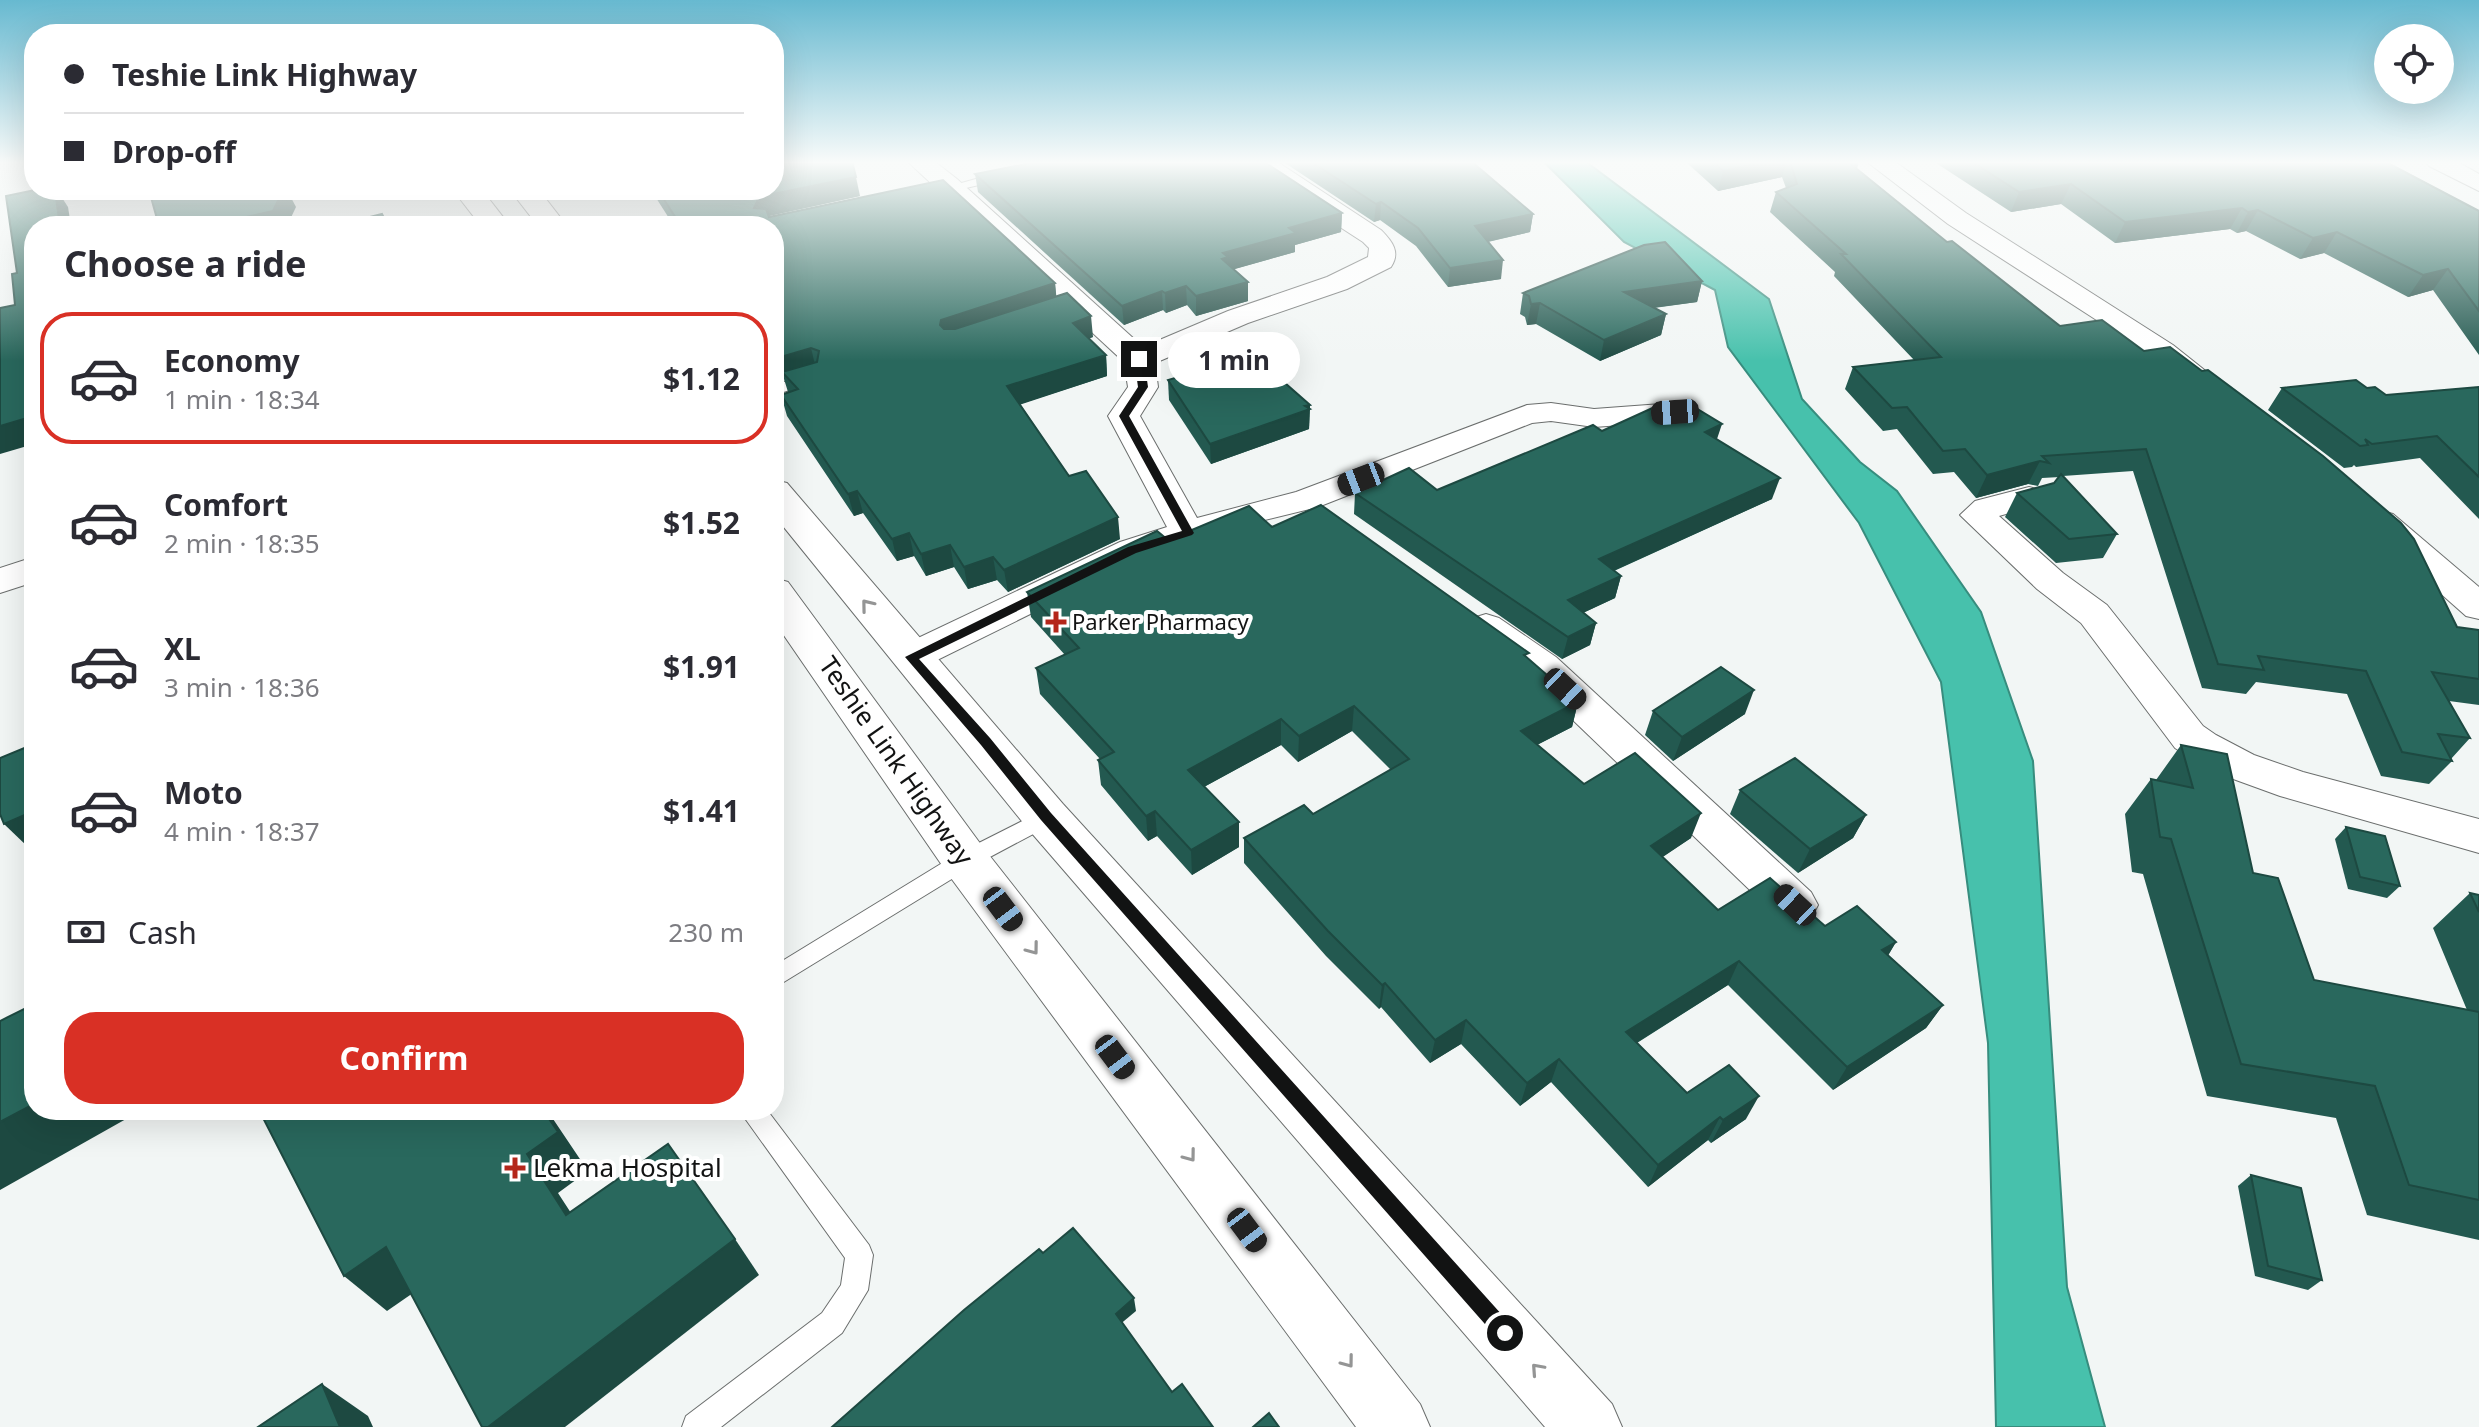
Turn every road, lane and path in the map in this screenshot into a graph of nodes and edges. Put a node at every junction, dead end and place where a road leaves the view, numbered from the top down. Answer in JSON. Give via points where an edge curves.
{"nodes":[{"id":1,"x":1000,"y":228,"type":"edge"},
{"id":2,"x":1359,"y":228,"type":"edge"},
{"id":3,"x":1974,"y":228,"type":"edge"},
{"id":4,"x":1139,"y":359,"type":"junction"},
{"id":5,"x":817,"y":377,"type":"edge"},
{"id":6,"x":784,"y":387,"type":"edge"},
{"id":7,"x":2222,"y":395,"type":"edge"},
{"id":8,"x":1675,"y":412,"type":"edge"},
{"id":9,"x":2029,"y":497,"type":"edge"},
{"id":10,"x":2355,"y":499,"type":"edge"},
{"id":11,"x":1306,"y":500,"type":"junction"},
{"id":12,"x":784,"y":503,"type":"edge"},
{"id":13,"x":1344,"y":526,"type":"edge"},
{"id":14,"x":1188,"y":533,"type":"junction"},
{"id":15,"x":24,"y":573,"type":"edge"},
{"id":16,"x":0,"y":581,"type":"edge"},
{"id":17,"x":784,"y":605,"type":"edge"},
{"id":18,"x":1455,"y":606,"type":"edge"},
{"id":19,"x":2479,"y":607,"type":"edge"},
{"id":20,"x":911,"y":657,"type":"junction"},
{"id":21,"x":1046,"y":817,"type":"junction"},
{"id":22,"x":2479,"y":836,"type":"edge"},
{"id":23,"x":965,"y":860,"type":"junction"},
{"id":24,"x":1795,"y":905,"type":"edge"},
{"id":25,"x":784,"y":972,"type":"edge"},
{"id":26,"x":759,"y":1120,"type":"edge"},
{"id":27,"x":697,"y":1427,"type":"edge"},
{"id":28,"x":1397,"y":1427,"type":"edge"},
{"id":29,"x":1589,"y":1427,"type":"edge"}],
"edges":[{"from":1,"to":4,"type":"street","via":[[1069,307]]},
{"from":2,"to":4,"type":"street","via":[[1382,246],[1381,261]]},
{"from":3,"to":7,"type":"street"},
{"from":4,"to":14,"type":"street","via":[[1143,387],[1124,416]]},
{"from":5,"to":6,"type":"lane"},
{"from":8,"to":11,"type":"street","via":[[1594,418],[1527,414]]},
{"from":9,"to":22,"type":"street","via":[[1977,515],[2094,614],[2203,749],[2347,801]]},
{"from":10,"to":19,"type":"street"},
{"from":11,"to":13,"type":"street"},
{"from":11,"to":14,"type":"street"},
{"from":20,"to":12,"type":"main road","one_way":true},
{"from":14,"to":20,"type":"street","via":[[1132,550]]},
{"from":15,"to":16,"type":"street"},
{"from":17,"to":23,"type":"main road","name":"Teshie Link Highway"},
{"from":18,"to":24,"type":"street","via":[[1542,667]]},
{"from":20,"to":21,"type":"main road"},
{"from":21,"to":23,"type":"lane"},
{"from":29,"to":21,"type":"main road","one_way":true},
{"from":23,"to":25,"type":"lane"},
{"from":23,"to":28,"type":"main road","name":"Teshie Link Highway","one_way":true},
{"from":26,"to":27,"type":"lane","via":[[859,1255],[854,1290],[832,1323]]}]}
